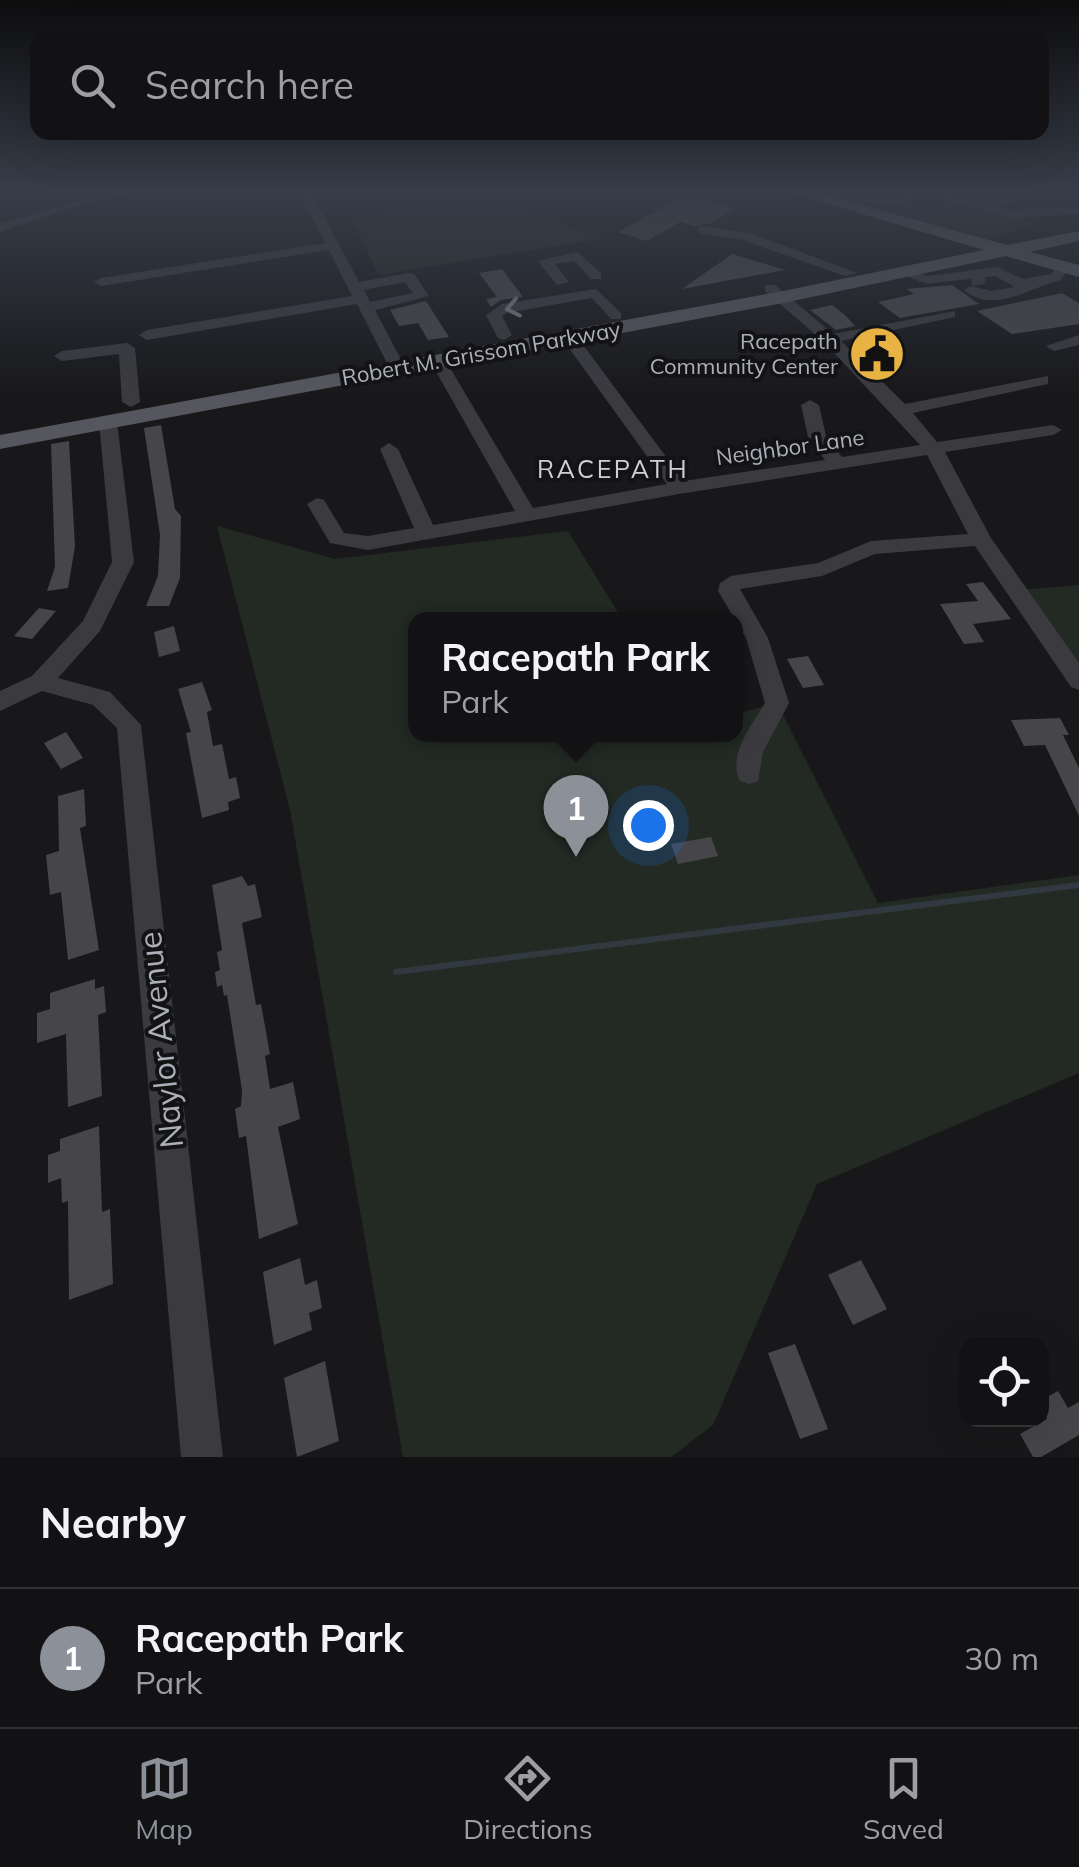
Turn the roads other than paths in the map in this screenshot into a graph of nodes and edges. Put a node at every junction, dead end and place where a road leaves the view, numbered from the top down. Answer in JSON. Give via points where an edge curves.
{"nodes":[{"id":1,"x":241,"y":260,"type":"edge"},
{"id":2,"x":338,"y":260,"type":"edge"},
{"id":3,"x":551,"y":260,"type":"edge"},
{"id":4,"x":581,"y":260,"type":"edge"},
{"id":5,"x":813,"y":260,"type":"edge"},
{"id":6,"x":909,"y":260,"type":"edge"},
{"id":7,"x":994,"y":260,"type":"tunnel mouth"},
{"id":8,"x":1074,"y":265,"type":"edge"},
{"id":9,"x":850,"y":273,"type":"junction"},
{"id":10,"x":596,"y":276,"type":"junction"},
{"id":11,"x":979,"y":281,"type":"junction"},
{"id":12,"x":100,"y":282,"type":"dead end"},
{"id":13,"x":562,"y":282,"type":"junction"},
{"id":14,"x":378,"y":283,"type":"junction"},
{"id":15,"x":776,"y":293,"type":"junction"},
{"id":16,"x":491,"y":294,"type":"dead end"},
{"id":17,"x":361,"y":298,"type":"junction"},
{"id":18,"x":392,"y":302,"type":"junction"},
{"id":19,"x":950,"y":314,"type":"dead end"},
{"id":20,"x":622,"y":315,"type":"junction"},
{"id":21,"x":147,"y":335,"type":"dead end"},
{"id":22,"x":504,"y":336,"type":"junction"},
{"id":23,"x":569,"y":337,"type":"junction"},
{"id":24,"x":830,"y":338,"type":"junction"},
{"id":25,"x":1079,"y":340,"type":"edge"},
{"id":26,"x":1054,"y":346,"type":"dead end"},
{"id":27,"x":62,"y":356,"type":"dead end"},
{"id":28,"x":438,"y":361,"type":"junction"},
{"id":29,"x":395,"y":362,"type":"junction"},
{"id":30,"x":1042,"y":380,"type":"dead end"},
{"id":31,"x":131,"y":402,"type":"junction"},
{"id":32,"x":810,"y":405,"type":"dead end"},
{"id":33,"x":901,"y":410,"type":"junction"},
{"id":34,"x":108,"y":422,"type":"junction"},
{"id":35,"x":0,"y":426,"type":"edge"},
{"id":36,"x":1053,"y":430,"type":"dead end"},
{"id":37,"x":0,"y":442,"type":"edge"},
{"id":38,"x":388,"y":449,"type":"dead end"},
{"id":39,"x":934,"y":450,"type":"junction"},
{"id":40,"x":838,"y":465,"type":"junction"},
{"id":41,"x":679,"y":488,"type":"junction"},
{"id":42,"x":317,"y":504,"type":"dead end"},
{"id":43,"x":528,"y":516,"type":"junction"},
{"id":44,"x":426,"y":534,"type":"junction"},
{"id":45,"x":981,"y":539,"type":"junction"},
{"id":46,"x":741,"y":612,"type":"edge"},
{"id":47,"x":743,"y":615,"type":"edge"},
{"id":48,"x":1079,"y":681,"type":"edge"},
{"id":49,"x":40,"y":682,"type":"junction"},
{"id":50,"x":0,"y":702,"type":"edge"},
{"id":51,"x":749,"y":774,"type":"dead end"},
{"id":52,"x":202,"y":1457,"type":"edge"}],
"edges":[{"from":1,"to":12,"type":"street"},
{"from":2,"to":17,"type":"street"},
{"from":3,"to":13,"type":"street","via":[[545,261]]},
{"from":4,"to":10,"type":"street"},
{"from":5,"to":9,"type":"street"},
{"from":6,"to":9,"type":"main road","name":"Robert M. Grissom Parkway"},
{"from":7,"to":11,"type":"main road","name":"Robert M. Grissom Parkway"},
{"from":8,"to":11,"type":"street","via":[[1056,277]]},
{"from":9,"to":15,"type":"main road","name":"Robert M. Grissom Parkway"},
{"from":10,"to":13,"type":"street"},
{"from":10,"to":20,"type":"street"},
{"from":11,"to":15,"type":"main road","name":"Robert M. Grissom Parkway","via":[[903,272]]},
{"from":13,"to":16,"type":"street"},
{"from":14,"to":17,"type":"street"},
{"from":14,"to":18,"type":"street"},
{"from":14,"to":18,"type":"street","via":[[409,277],[422,296]]},
{"from":15,"to":20,"type":"main road","name":"Robert M. Grissom Parkway"},
{"from":15,"to":23,"type":"main road","name":"Robert M. Grissom Parkway"},
{"from":15,"to":24,"type":"street"},
{"from":17,"to":18,"type":"street"},
{"from":17,"to":21,"type":"street"},
{"from":17,"to":29,"type":"street"},
{"from":19,"to":24,"type":"street"},
{"from":20,"to":22,"type":"main road","name":"Robert M. Grissom Parkway"},
{"from":20,"to":22,"type":"street","one_way":true,"via":[[596,293],[551,307],[496,311]]},
{"from":22,"to":29,"type":"main road","name":"Robert M. Grissom Parkway"},
{"from":23,"to":28,"type":"main road","name":"Robert M. Grissom Parkway"},
{"from":23,"to":41,"type":"street"},
{"from":24,"to":33,"type":"street"},
{"from":25,"to":26,"type":"street"},
{"from":27,"to":31,"type":"street","via":[[126,348]]},
{"from":28,"to":29,"type":"main road","name":"Robert M. Grissom Parkway"},
{"from":28,"to":43,"type":"street"},
{"from":29,"to":31,"type":"main road","name":"Robert M. Grissom Parkway"},
{"from":29,"to":34,"type":"main road","name":"Robert M. Grissom Parkway"},
{"from":30,"to":33,"type":"street"},
{"from":31,"to":35,"type":"main road","name":"Robert M. Grissom Parkway"},
{"from":32,"to":40,"type":"street","via":[[817,437]]},
{"from":33,"to":39,"type":"street"},
{"from":34,"to":37,"type":"main road","name":"Robert M. Grissom Parkway"},
{"from":34,"to":49,"type":"street","via":[[123,562],[92,625]]},
{"from":36,"to":39,"type":"street","name":"Neighbor Lane"},
{"from":38,"to":44,"type":"street"},
{"from":39,"to":40,"type":"street","name":"Neighbor Lane"},
{"from":39,"to":45,"type":"street"},
{"from":40,"to":41,"type":"street","name":"Neighbor Lane"},
{"from":41,"to":43,"type":"street","name":"Neighbor Lane"},
{"from":42,"to":44,"type":"street","name":"Neighbor Lane","via":[[344,541]]},
{"from":43,"to":44,"type":"street","name":"Neighbor Lane"},
{"from":45,"to":46,"type":"street","via":[[871,548],[822,569],[731,583]]},
{"from":45,"to":48,"type":"street"},
{"from":47,"to":51,"type":"street","via":[[777,703],[750,752]]},
{"from":49,"to":50,"type":"street"},
{"from":49,"to":52,"type":"street","name":"Naylor Avenue","via":[[101,698],[129,725]]}]}
